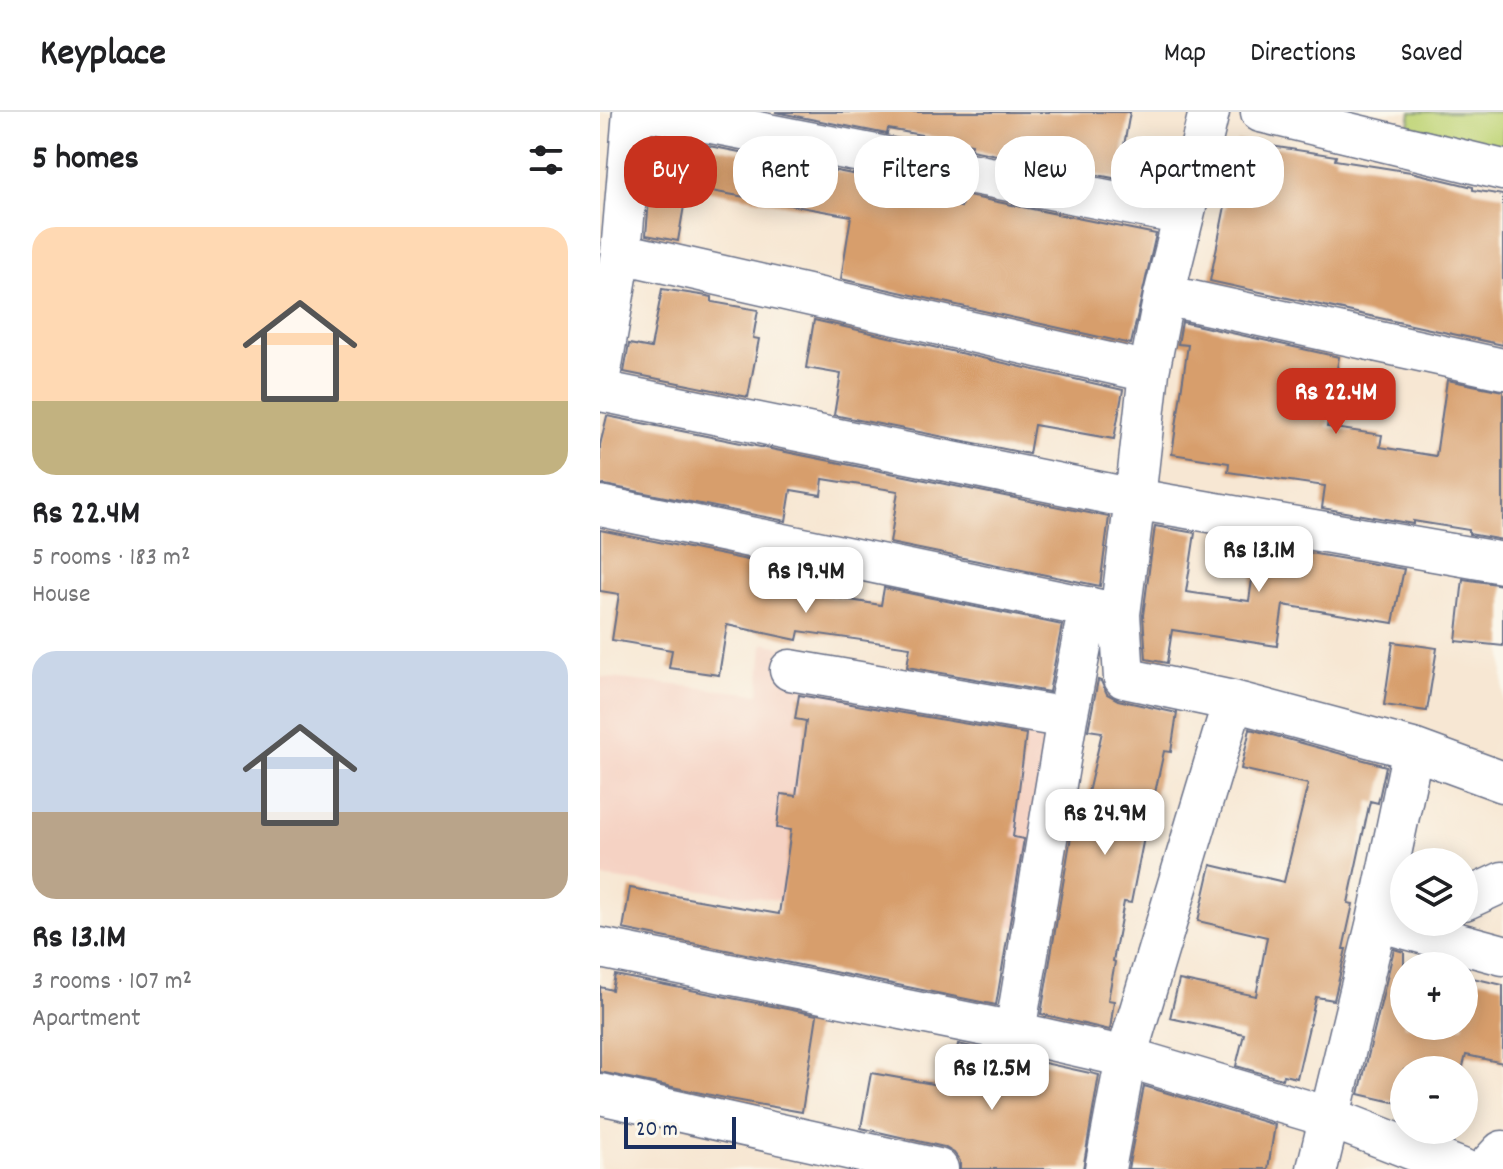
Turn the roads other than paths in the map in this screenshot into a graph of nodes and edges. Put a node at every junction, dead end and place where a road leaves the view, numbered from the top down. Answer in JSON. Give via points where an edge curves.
{"nodes":[{"id":1,"x":633,"y":112,"type":"edge"},
{"id":2,"x":655,"y":112,"type":"edge"},
{"id":3,"x":1209,"y":112,"type":"edge"},
{"id":4,"x":1261,"y":112,"type":"edge"},
{"id":5,"x":1387,"y":127,"type":"edge"},
{"id":6,"x":1503,"y":170,"type":"edge"},
{"id":7,"x":1184,"y":215,"type":"junction"},
{"id":8,"x":621,"y":253,"type":"junction"},
{"id":9,"x":1164,"y":295,"type":"junction"},
{"id":10,"x":1503,"y":369,"type":"edge"},
{"id":11,"x":1149,"y":372,"type":"junction"},
{"id":12,"x":600,"y":377,"type":"edge"},
{"id":13,"x":600,"y":391,"type":"edge"},
{"id":14,"x":1135,"y":499,"type":"junction"},
{"id":15,"x":600,"y":506,"type":"edge"},
{"id":16,"x":1503,"y":563,"type":"edge"},
{"id":17,"x":1104,"y":610,"type":"junction"},
{"id":18,"x":790,"y":670,"type":"dead end"},
{"id":19,"x":1233,"y":701,"type":"junction"},
{"id":20,"x":1067,"y":718,"type":"junction"},
{"id":21,"x":1413,"y":749,"type":"junction"},
{"id":22,"x":1503,"y":782,"type":"edge"},
{"id":23,"x":1405,"y":848,"type":"edge"},
{"id":24,"x":1503,"y":882,"type":"edge"},
{"id":25,"x":1478,"y":894,"type":"edge"},
{"id":26,"x":1395,"y":936,"type":"edge"},
{"id":27,"x":1439,"y":936,"type":"edge"},
{"id":28,"x":600,"y":948,"type":"edge"},
{"id":29,"x":1503,"y":955,"type":"edge"},
{"id":30,"x":1015,"y":1032,"type":"junction"},
{"id":31,"x":1126,"y":1057,"type":"junction"},
{"id":32,"x":600,"y":1094,"type":"edge"},
{"id":33,"x":1329,"y":1117,"type":"junction"},
{"id":34,"x":1503,"y":1153,"type":"edge"},
{"id":35,"x":938,"y":1169,"type":"edge"},
{"id":36,"x":1105,"y":1169,"type":"edge"},
{"id":37,"x":1317,"y":1169,"type":"edge"},
{"id":38,"x":1462,"y":1169,"type":"edge"},
{"id":39,"x":1488,"y":1169,"type":"edge"}],
"edges":[{"from":1,"to":8,"type":"street"},
{"from":2,"to":7,"type":"street"},
{"from":3,"to":7,"type":"street"},
{"from":4,"to":5,"type":"street"},
{"from":5,"to":6,"type":"street"},
{"from":7,"to":9,"type":"street"},
{"from":8,"to":11,"type":"street"},
{"from":8,"to":12,"type":"street"},
{"from":9,"to":10,"type":"street"},
{"from":9,"to":11,"type":"street"},
{"from":11,"to":14,"type":"street"},
{"from":13,"to":14,"type":"street"},
{"from":14,"to":16,"type":"street"},
{"from":14,"to":17,"type":"street"},
{"from":15,"to":17,"type":"street"},
{"from":17,"to":19,"type":"street","via":[[1124,678]]},
{"from":17,"to":20,"type":"street"},
{"from":18,"to":20,"type":"street"},
{"from":19,"to":21,"type":"street"},
{"from":19,"to":31,"type":"street"},
{"from":20,"to":30,"type":"street"},
{"from":21,"to":22,"type":"street"},
{"from":21,"to":23,"type":"street"},
{"from":24,"to":25,"type":"street"},
{"from":26,"to":33,"type":"street"},
{"from":27,"to":29,"type":"street"},
{"from":28,"to":30,"type":"street"},
{"from":30,"to":31,"type":"street"},
{"from":31,"to":33,"type":"street"},
{"from":31,"to":36,"type":"street"},
{"from":32,"to":35,"type":"street"},
{"from":33,"to":37,"type":"street"},
{"from":33,"to":38,"type":"street"},
{"from":34,"to":39,"type":"street"}]}
